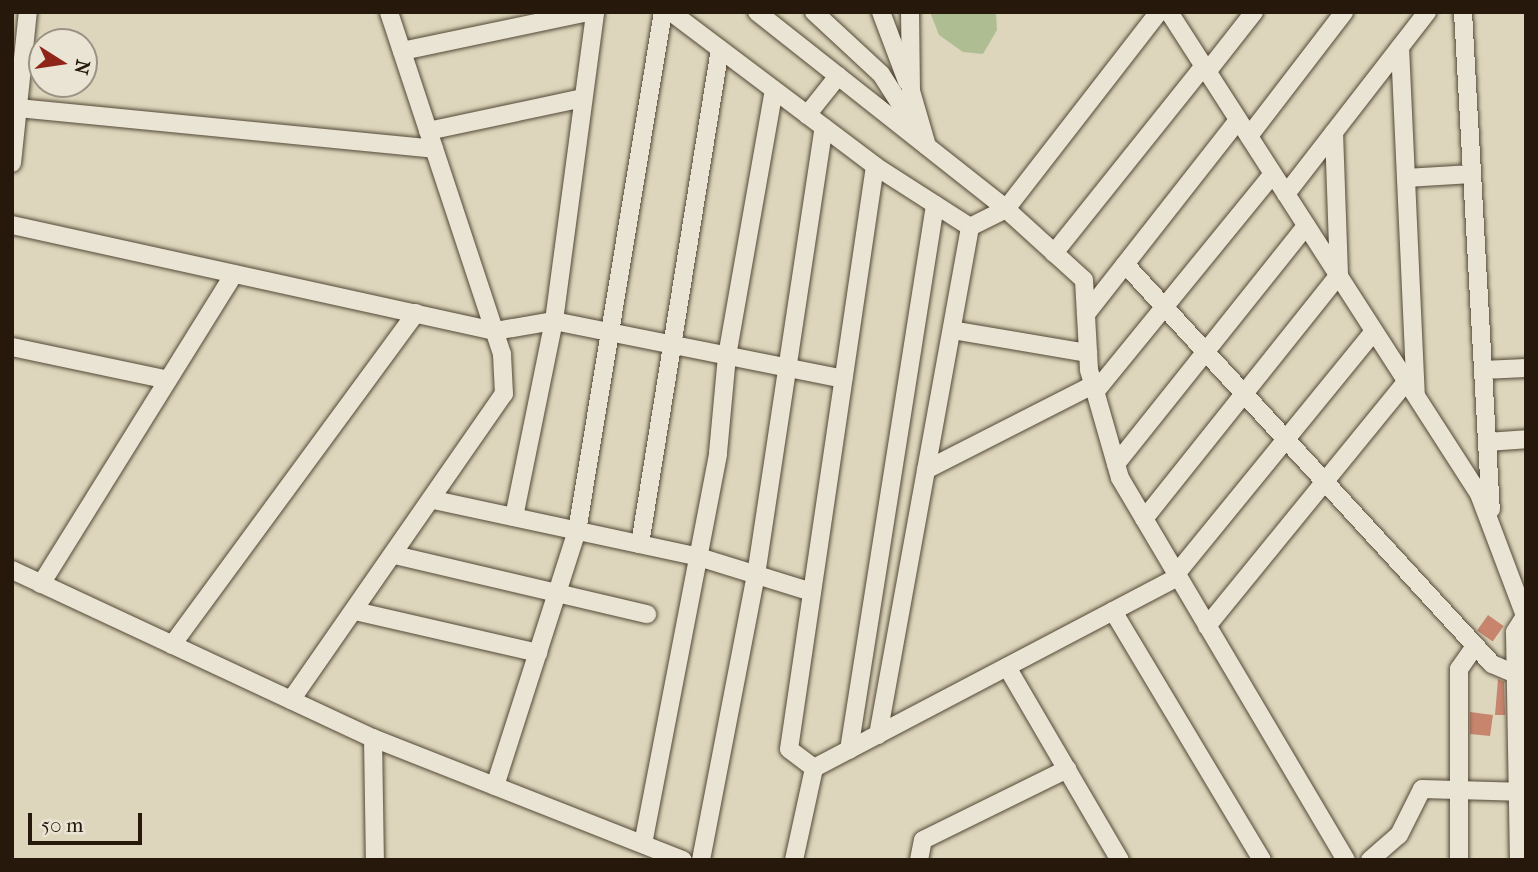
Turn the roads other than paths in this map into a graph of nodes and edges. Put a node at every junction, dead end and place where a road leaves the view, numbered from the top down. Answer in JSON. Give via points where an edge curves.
{"nodes":[{"id":1,"x":28,"y":12,"type":"edge"},
{"id":2,"x":389,"y":12,"type":"edge"},
{"id":3,"x":588,"y":12,"type":"edge"},
{"id":4,"x":594,"y":12,"type":"edge"},
{"id":5,"x":663,"y":12,"type":"edge"},
{"id":6,"x":671,"y":12,"type":"edge"},
{"id":7,"x":757,"y":12,"type":"edge"},
{"id":8,"x":814,"y":12,"type":"edge"},
{"id":9,"x":881,"y":12,"type":"edge"},
{"id":10,"x":910,"y":12,"type":"edge"},
{"id":11,"x":1159,"y":12,"type":"edge"},
{"id":12,"x":1169,"y":12,"type":"edge"},
{"id":13,"x":1254,"y":12,"type":"edge"},
{"id":14,"x":1344,"y":12,"type":"edge"},
{"id":15,"x":1427,"y":12,"type":"edge"},
{"id":16,"x":1463,"y":12,"type":"edge"},
{"id":17,"x":539,"y":17,"type":"edge"},
{"id":18,"x":1400,"y":47,"type":"junction"},
{"id":19,"x":720,"y":49,"type":"junction"},
{"id":20,"x":402,"y":51,"type":"junction"},
{"id":21,"x":1205,"y":69,"type":"junction"},
{"id":22,"x":838,"y":76,"type":"junction"},
{"id":23,"x":774,"y":90,"type":"junction"},
{"id":24,"x":911,"y":91,"type":"junction"},
{"id":25,"x":583,"y":98,"type":"junction"},
{"id":26,"x":18,"y":107,"type":"junction"},
{"id":27,"x":807,"y":115,"type":"junction"},
{"id":28,"x":1238,"y":120,"type":"junction"},
{"id":29,"x":824,"y":127,"type":"junction"},
{"id":30,"x":428,"y":131,"type":"junction"},
{"id":31,"x":1334,"y":132,"type":"junction"},
{"id":32,"x":1249,"y":136,"type":"junction"},
{"id":33,"x":927,"y":146,"type":"junction"},
{"id":34,"x":434,"y":149,"type":"junction"},
{"id":35,"x":12,"y":163,"type":"edge"},
{"id":36,"x":875,"y":166,"type":"junction"},
{"id":37,"x":1273,"y":174,"type":"junction"},
{"id":38,"x":1472,"y":174,"type":"junction"},
{"id":39,"x":1406,"y":178,"type":"junction"},
{"id":40,"x":1286,"y":194,"type":"junction"},
{"id":41,"x":935,"y":205,"type":"junction"},
{"id":42,"x":1006,"y":209,"type":"junction"},
{"id":43,"x":12,"y":225,"type":"edge"},
{"id":44,"x":1306,"y":226,"type":"junction"},
{"id":45,"x":970,"y":228,"type":"junction"},
{"id":46,"x":1054,"y":253,"type":"junction"},
{"id":47,"x":1125,"y":264,"type":"junction"},
{"id":48,"x":234,"y":274,"type":"junction"},
{"id":49,"x":1339,"y":275,"type":"junction"},
{"id":50,"x":1165,"y":307,"type":"junction"},
{"id":51,"x":416,"y":313,"type":"junction"},
{"id":52,"x":1086,"y":314,"type":"junction"},
{"id":53,"x":554,"y":321,"type":"junction"},
{"id":54,"x":952,"y":330,"type":"junction"},
{"id":55,"x":495,"y":331,"type":"junction"},
{"id":56,"x":1374,"y":331,"type":"junction"},
{"id":57,"x":615,"y":334,"type":"junction"},
{"id":58,"x":671,"y":345,"type":"junction"},
{"id":59,"x":12,"y":347,"type":"edge"},
{"id":60,"x":1206,"y":352,"type":"junction"},
{"id":61,"x":1088,"y":354,"type":"junction"},
{"id":62,"x":727,"y":356,"type":"junction"},
{"id":63,"x":786,"y":368,"type":"junction"},
{"id":64,"x":1526,"y":368,"type":"edge"},
{"id":65,"x":1483,"y":370,"type":"junction"},
{"id":66,"x":843,"y":379,"type":"junction"},
{"id":67,"x":167,"y":380,"type":"junction"},
{"id":68,"x":1411,"y":388,"type":"junction"},
{"id":69,"x":1094,"y":389,"type":"junction"},
{"id":70,"x":1244,"y":393,"type":"junction"},
{"id":71,"x":1286,"y":439,"type":"junction"},
{"id":72,"x":1526,"y":439,"type":"edge"},
{"id":73,"x":1487,"y":442,"type":"junction"},
{"id":74,"x":1116,"y":464,"type":"junction"},
{"id":75,"x":926,"y":470,"type":"junction"},
{"id":76,"x":1325,"y":482,"type":"junction"},
{"id":77,"x":434,"y":500,"type":"junction"},
{"id":78,"x":514,"y":517,"type":"junction"},
{"id":79,"x":1143,"y":519,"type":"junction"},
{"id":80,"x":1492,"y":526,"type":"junction"},
{"id":81,"x":577,"y":531,"type":"junction"},
{"id":82,"x":640,"y":544,"type":"junction"},
{"id":83,"x":395,"y":555,"type":"junction"},
{"id":84,"x":699,"y":557,"type":"junction"},
{"id":85,"x":12,"y":570,"type":"edge"},
{"id":86,"x":756,"y":575,"type":"junction"},
{"id":87,"x":1177,"y":575,"type":"junction"},
{"id":88,"x":41,"y":584,"type":"junction"},
{"id":89,"x":557,"y":592,"type":"junction"},
{"id":90,"x":812,"y":592,"type":"junction"},
{"id":91,"x":355,"y":611,"type":"junction"},
{"id":92,"x":1113,"y":611,"type":"junction"},
{"id":93,"x":647,"y":614,"type":"dead end"},
{"id":94,"x":1526,"y":616,"type":"edge"},
{"id":95,"x":1207,"y":626,"type":"junction"},
{"id":96,"x":173,"y":645,"type":"junction"},
{"id":97,"x":1475,"y":646,"type":"junction"},
{"id":98,"x":538,"y":653,"type":"junction"},
{"id":99,"x":1007,"y":667,"type":"junction"},
{"id":100,"x":1516,"y":674,"type":"junction"},
{"id":101,"x":291,"y":700,"type":"junction"},
{"id":102,"x":878,"y":735,"type":"junction"},
{"id":103,"x":373,"y":738,"type":"junction"},
{"id":104,"x":849,"y":750,"type":"junction"},
{"id":105,"x":814,"y":768,"type":"junction"},
{"id":106,"x":1067,"y":769,"type":"junction"},
{"id":107,"x":495,"y":786,"type":"junction"},
{"id":108,"x":1458,"y":790,"type":"junction"},
{"id":109,"x":1522,"y":792,"type":"edge"},
{"id":110,"x":643,"y":844,"type":"junction"},
{"id":111,"x":380,"y":858,"type":"edge"},
{"id":112,"x":683,"y":860,"type":"edge"},
{"id":113,"x":701,"y":860,"type":"edge"},
{"id":114,"x":794,"y":860,"type":"edge"},
{"id":115,"x":919,"y":860,"type":"edge"},
{"id":116,"x":1120,"y":860,"type":"edge"},
{"id":117,"x":1262,"y":860,"type":"edge"},
{"id":118,"x":1346,"y":860,"type":"edge"},
{"id":119,"x":1370,"y":860,"type":"edge"},
{"id":120,"x":1459,"y":860,"type":"edge"},
{"id":121,"x":1519,"y":860,"type":"edge"}],
"edges":[{"from":1,"to":26,"type":"street"},
{"from":2,"to":20,"type":"street"},
{"from":3,"to":17,"type":"street"},
{"from":4,"to":25,"type":"street"},
{"from":5,"to":57,"type":"street"},
{"from":6,"to":19,"type":"street"},
{"from":7,"to":22,"type":"street"},
{"from":8,"to":33,"type":"street","via":[[881,74]]},
{"from":9,"to":24,"type":"street"},
{"from":10,"to":24,"type":"street"},
{"from":11,"to":42,"type":"street"},
{"from":12,"to":21,"type":"street"},
{"from":13,"to":21,"type":"street"},
{"from":14,"to":32,"type":"street"},
{"from":15,"to":18,"type":"street"},
{"from":16,"to":38,"type":"street"},
{"from":17,"to":20,"type":"street"},
{"from":18,"to":31,"type":"street"},
{"from":18,"to":39,"type":"street"},
{"from":19,"to":23,"type":"street"},
{"from":19,"to":58,"type":"street"},
{"from":20,"to":30,"type":"street"},
{"from":21,"to":28,"type":"street"},
{"from":21,"to":46,"type":"street"},
{"from":22,"to":27,"type":"street"},
{"from":22,"to":33,"type":"street"},
{"from":23,"to":27,"type":"street"},
{"from":23,"to":62,"type":"street"},
{"from":24,"to":33,"type":"street"},
{"from":25,"to":30,"type":"street"},
{"from":25,"to":53,"type":"street"},
{"from":26,"to":34,"type":"street"},
{"from":26,"to":35,"type":"street"},
{"from":27,"to":29,"type":"street"},
{"from":28,"to":32,"type":"street"},
{"from":28,"to":47,"type":"street"},
{"from":29,"to":36,"type":"street"},
{"from":29,"to":63,"type":"street"},
{"from":30,"to":34,"type":"street"},
{"from":31,"to":40,"type":"street"},
{"from":31,"to":49,"type":"street"},
{"from":32,"to":37,"type":"street"},
{"from":33,"to":42,"type":"street"},
{"from":34,"to":55,"type":"street"},
{"from":36,"to":41,"type":"street"},
{"from":36,"to":66,"type":"street"},
{"from":37,"to":40,"type":"street"},
{"from":37,"to":50,"type":"street"},
{"from":38,"to":39,"type":"street"},
{"from":38,"to":65,"type":"street"},
{"from":39,"to":68,"type":"street"},
{"from":40,"to":44,"type":"street"},
{"from":41,"to":45,"type":"street"},
{"from":41,"to":104,"type":"street"},
{"from":42,"to":45,"type":"street"},
{"from":42,"to":46,"type":"street"},
{"from":43,"to":48,"type":"street"},
{"from":44,"to":49,"type":"street"},
{"from":44,"to":60,"type":"street"},
{"from":45,"to":54,"type":"street"},
{"from":46,"to":52,"type":"street","via":[[1084,281]]},
{"from":47,"to":50,"type":"street"},
{"from":47,"to":52,"type":"street"},
{"from":48,"to":51,"type":"street"},
{"from":48,"to":67,"type":"street"},
{"from":49,"to":56,"type":"street"},
{"from":49,"to":70,"type":"street"},
{"from":50,"to":60,"type":"street"},
{"from":50,"to":69,"type":"street"},
{"from":51,"to":55,"type":"street"},
{"from":51,"to":96,"type":"street"},
{"from":52,"to":61,"type":"street"},
{"from":53,"to":55,"type":"street"},
{"from":53,"to":57,"type":"street"},
{"from":53,"to":78,"type":"street"},
{"from":54,"to":61,"type":"street"},
{"from":54,"to":75,"type":"street"},
{"from":55,"to":77,"type":"street","via":[[505,394]]},
{"from":56,"to":68,"type":"street"},
{"from":56,"to":71,"type":"street"},
{"from":57,"to":58,"type":"street"},
{"from":57,"to":81,"type":"street"},
{"from":58,"to":62,"type":"street"},
{"from":58,"to":82,"type":"street"},
{"from":59,"to":67,"type":"street"},
{"from":60,"to":70,"type":"street"},
{"from":60,"to":74,"type":"street"},
{"from":61,"to":69,"type":"street"},
{"from":62,"to":63,"type":"street"},
{"from":62,"to":84,"type":"street"},
{"from":63,"to":66,"type":"street"},
{"from":63,"to":86,"type":"street"},
{"from":64,"to":65,"type":"street"},
{"from":65,"to":73,"type":"street"},
{"from":66,"to":90,"type":"street"},
{"from":67,"to":88,"type":"street"},
{"from":68,"to":76,"type":"street"},
{"from":68,"to":80,"type":"street","via":[[1479,494]]},
{"from":69,"to":74,"type":"street"},
{"from":69,"to":75,"type":"street"},
{"from":70,"to":71,"type":"street"},
{"from":70,"to":79,"type":"street"},
{"from":71,"to":76,"type":"street"},
{"from":71,"to":87,"type":"street"},
{"from":72,"to":73,"type":"street"},
{"from":73,"to":80,"type":"street"},
{"from":74,"to":79,"type":"street"},
{"from":75,"to":102,"type":"street"},
{"from":76,"to":95,"type":"street"},
{"from":76,"to":97,"type":"street"},
{"from":77,"to":78,"type":"street"},
{"from":77,"to":83,"type":"street"},
{"from":78,"to":81,"type":"street"},
{"from":79,"to":87,"type":"street"},
{"from":80,"to":94,"type":"street"},
{"from":81,"to":82,"type":"street"},
{"from":81,"to":89,"type":"street"},
{"from":82,"to":84,"type":"street"},
{"from":83,"to":89,"type":"street"},
{"from":83,"to":91,"type":"street"},
{"from":84,"to":86,"type":"street"},
{"from":84,"to":110,"type":"street"},
{"from":85,"to":88,"type":"street"},
{"from":86,"to":90,"type":"street"},
{"from":86,"to":113,"type":"street"},
{"from":87,"to":92,"type":"street"},
{"from":87,"to":95,"type":"street"},
{"from":88,"to":96,"type":"street"},
{"from":89,"to":93,"type":"street"},
{"from":89,"to":98,"type":"street"},
{"from":90,"to":105,"type":"street","via":[[789,749]]},
{"from":91,"to":98,"type":"street"},
{"from":91,"to":101,"type":"street"},
{"from":92,"to":99,"type":"street"},
{"from":92,"to":117,"type":"street"},
{"from":94,"to":100,"type":"street","via":[[1515,632]]},
{"from":95,"to":118,"type":"street"},
{"from":96,"to":101,"type":"street"},
{"from":97,"to":100,"type":"street","via":[[1492,664]]},
{"from":97,"to":108,"type":"street","via":[[1460,669]]},
{"from":98,"to":107,"type":"street"},
{"from":99,"to":102,"type":"street"},
{"from":99,"to":106,"type":"street"},
{"from":100,"to":109,"type":"street"},
{"from":101,"to":103,"type":"street"},
{"from":102,"to":104,"type":"street"},
{"from":103,"to":107,"type":"street"},
{"from":103,"to":111,"type":"street"},
{"from":104,"to":105,"type":"street"},
{"from":105,"to":114,"type":"street"},
{"from":106,"to":115,"type":"street","via":[[923,840]]},
{"from":106,"to":116,"type":"street"},
{"from":107,"to":110,"type":"street"},
{"from":108,"to":109,"type":"street"},
{"from":108,"to":119,"type":"street","via":[[1422,789],[1399,835]]},
{"from":108,"to":120,"type":"street"},
{"from":109,"to":121,"type":"street"},
{"from":110,"to":112,"type":"street"}]}
